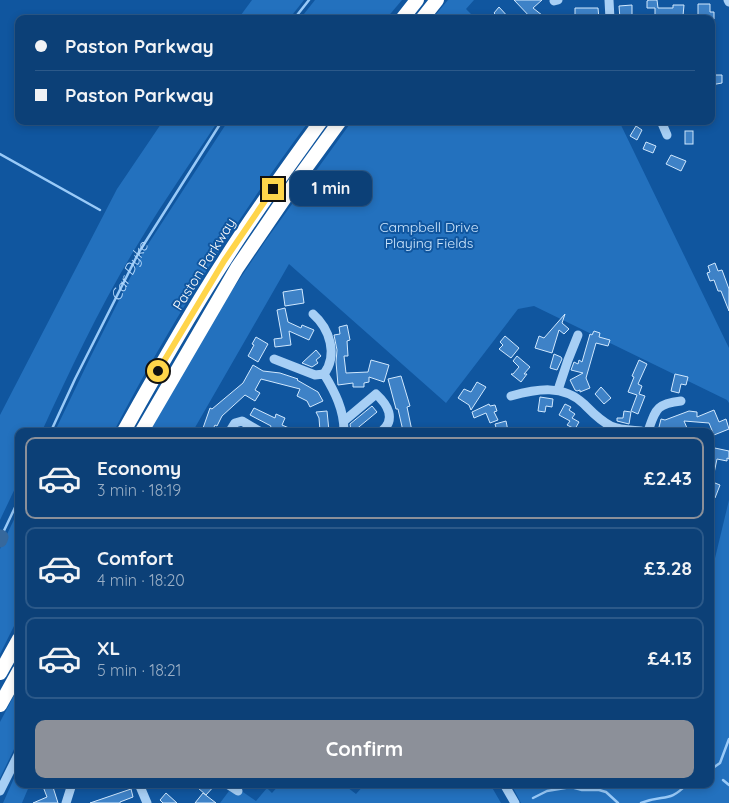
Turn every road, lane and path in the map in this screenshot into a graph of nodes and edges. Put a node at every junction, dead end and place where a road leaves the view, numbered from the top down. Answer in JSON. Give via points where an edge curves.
{"nodes":[{"id":1,"x":417,"y":0,"type":"edge"},
{"id":2,"x":438,"y":0,"type":"edge"},
{"id":3,"x":609,"y":0,"type":"edge"},
{"id":4,"x":405,"y":15,"type":"edge"},
{"id":5,"x":425,"y":15,"type":"edge"},
{"id":6,"x":610,"y":15,"type":"edge"},
{"id":7,"x":318,"y":125,"type":"edge"},
{"id":8,"x":337,"y":125,"type":"edge"},
{"id":9,"x":663,"y":125,"type":"edge"},
{"id":10,"x":667,"y":135,"type":"dead end"},
{"id":11,"x":313,"y":314,"type":"dead end"},
{"id":12,"x":578,"y":335,"type":"dead end"},
{"id":13,"x":274,"y":359,"type":"dead end"},
{"id":14,"x":324,"y":374,"type":"junction"},
{"id":15,"x":558,"y":390,"type":"junction"},
{"id":16,"x":512,"y":396,"type":"dead end"},
{"id":17,"x":681,"y":401,"type":"dead end"},
{"id":18,"x":344,"y":421,"type":"junction"},
{"id":19,"x":126,"y":428,"type":"edge"},
{"id":20,"x":144,"y":428,"type":"edge"},
{"id":21,"x":232,"y":428,"type":"edge"},
{"id":22,"x":255,"y":428,"type":"edge"},
{"id":23,"x":344,"y":428,"type":"edge"},
{"id":24,"x":386,"y":428,"type":"edge"},
{"id":25,"x":618,"y":428,"type":"edge"},
{"id":26,"x":649,"y":428,"type":"edge"},
{"id":27,"x":15,"y":646,"type":"edge"},
{"id":28,"x":0,"y":673,"type":"edge"},
{"id":29,"x":15,"y":678,"type":"edge"},
{"id":30,"x":0,"y":705,"type":"edge"},
{"id":31,"x":15,"y":761,"type":"edge"},
{"id":32,"x":71,"y":788,"type":"edge"},
{"id":33,"x":141,"y":788,"type":"edge"},
{"id":34,"x":230,"y":788,"type":"edge"},
{"id":35,"x":506,"y":788,"type":"edge"},
{"id":36,"x":0,"y":791,"type":"edge"},
{"id":37,"x":238,"y":791,"type":"dead end"},
{"id":38,"x":513,"y":800,"type":"edge"},
{"id":39,"x":66,"y":803,"type":"edge"},
{"id":40,"x":147,"y":803,"type":"edge"}],
"edges":[{"from":1,"to":4,"type":"highway"},
{"from":2,"to":5,"type":"highway"},
{"from":3,"to":6,"type":"street"},
{"from":7,"to":19,"type":"highway","name":"Paston Parkway","via":[[224,261]]},
{"from":8,"to":20,"type":"highway","via":[[237,268]]},
{"from":9,"to":10,"type":"street"},
{"from":11,"to":14,"type":"street","via":[[322,322],[331,346],[333,357]]},
{"from":12,"to":15,"type":"street"},
{"from":13,"to":14,"type":"street","via":[[315,375]]},
{"from":14,"to":18,"type":"street","via":[[336,393]]},
{"from":15,"to":16,"type":"street","via":[[534,390]]},
{"from":15,"to":25,"type":"street","via":[[574,396],[595,416]]},
{"from":17,"to":26,"type":"street","via":[[665,403],[655,412]]},
{"from":18,"to":23,"type":"street"},
{"from":18,"to":24,"type":"street","via":[[376,394],[387,407],[390,420]]},
{"from":21,"to":22,"type":"street","via":[[242,421]]},
{"from":27,"to":28,"type":"highway"},
{"from":29,"to":30,"type":"highway"},
{"from":31,"to":36,"type":"street"},
{"from":32,"to":39,"type":"street"},
{"from":33,"to":40,"type":"street"},
{"from":34,"to":37,"type":"street"},
{"from":35,"to":38,"type":"street"}]}
